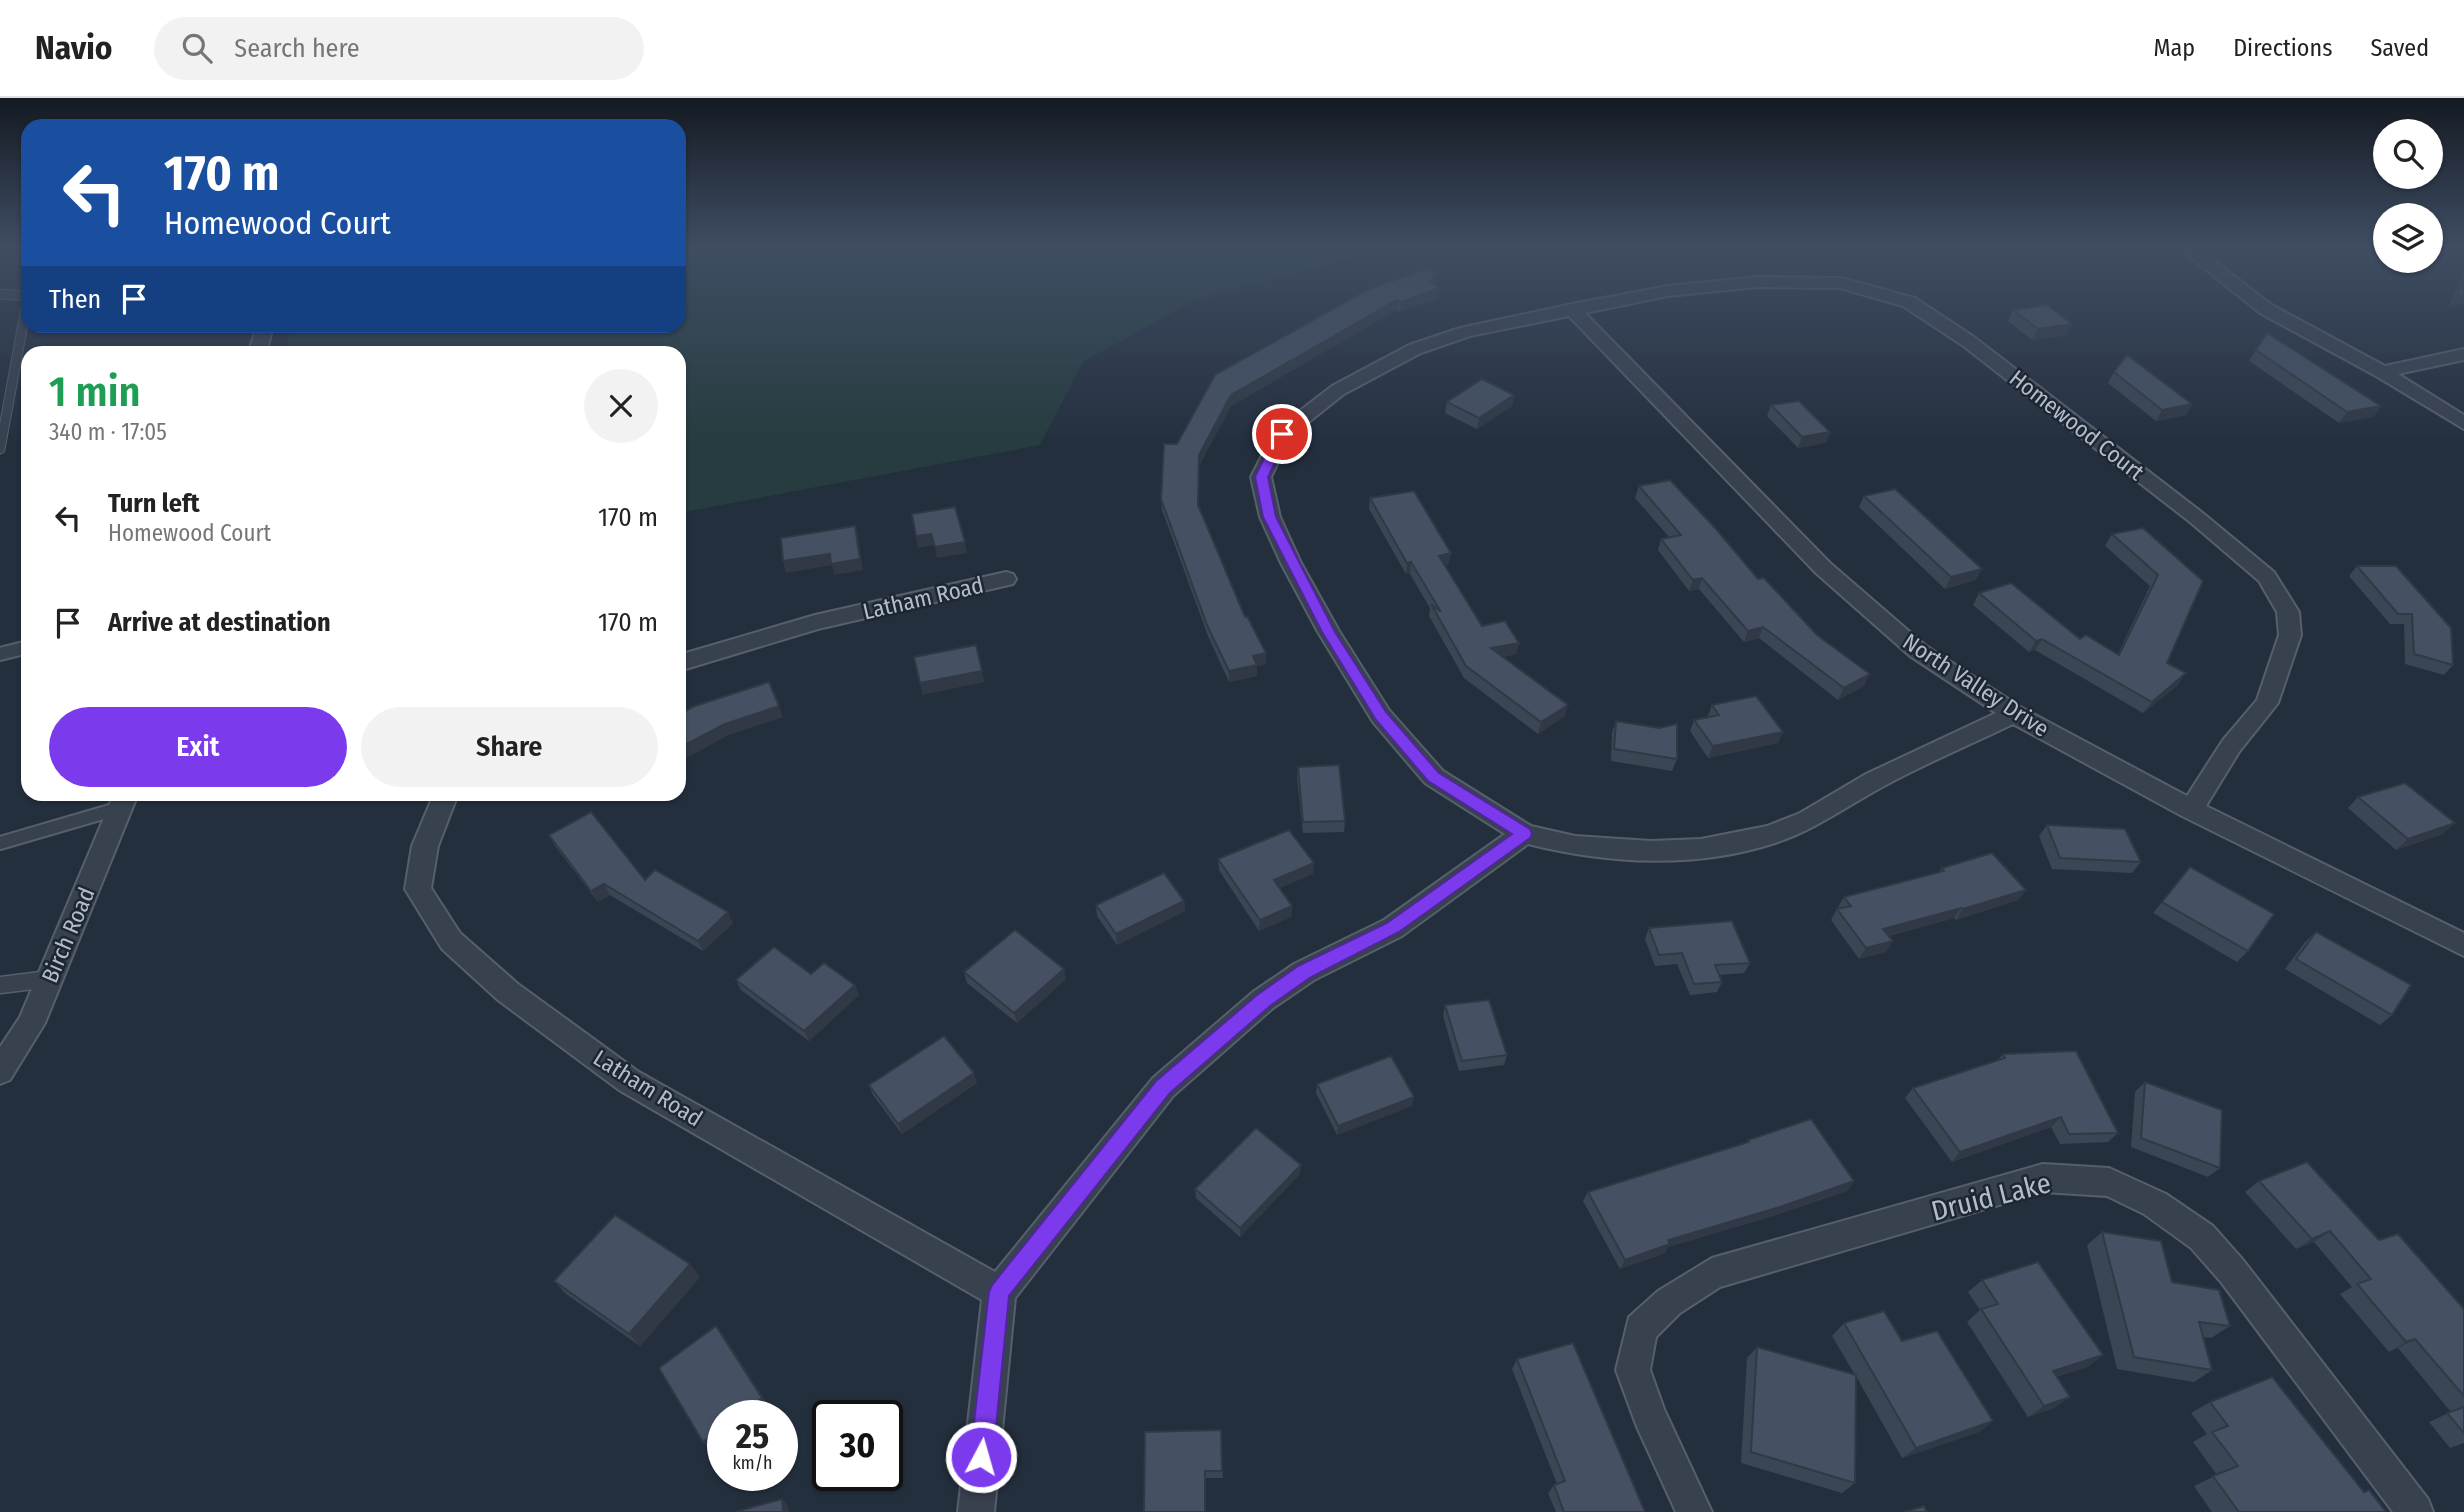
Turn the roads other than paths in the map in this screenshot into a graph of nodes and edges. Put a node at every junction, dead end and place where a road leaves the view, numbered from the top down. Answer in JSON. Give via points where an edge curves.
{"nodes":[{"id":1,"x":1558,"y":312,"type":"edge"},
{"id":2,"x":1575,"y":312,"type":"edge"},
{"id":3,"x":1924,"y":312,"type":"edge"},
{"id":4,"x":2271,"y":312,"type":"edge"},
{"id":5,"x":21,"y":333,"type":"edge"},
{"id":6,"x":2464,"y":354,"type":"edge"},
{"id":7,"x":2382,"y":372,"type":"junction"},
{"id":8,"x":2464,"y":423,"type":"edge"},
{"id":9,"x":0,"y":449,"type":"edge"},
{"id":10,"x":1006,"y":579,"type":"dead end"},
{"id":11,"x":21,"y":649,"type":"edge"},
{"id":12,"x":0,"y":654,"type":"edge"},
{"id":13,"x":686,"y":661,"type":"edge"},
{"id":14,"x":2014,"y":714,"type":"junction"},
{"id":15,"x":123,"y":801,"type":"edge"},
{"id":16,"x":443,"y":801,"type":"edge"},
{"id":17,"x":2191,"y":809,"type":"junction"},
{"id":18,"x":1524,"y":834,"type":"junction"},
{"id":19,"x":0,"y":843,"type":"edge"},
{"id":20,"x":2464,"y":945,"type":"edge"},
{"id":21,"x":49,"y":979,"type":"junction"},
{"id":22,"x":0,"y":985,"type":"edge"},
{"id":23,"x":0,"y":1072,"type":"edge"},
{"id":24,"x":999,"y":1292,"type":"junction"},
{"id":25,"x":976,"y":1512,"type":"edge"},
{"id":26,"x":1693,"y":1512,"type":"edge"},
{"id":27,"x":2416,"y":1512,"type":"edge"}],
"edges":[{"from":1,"to":18,"type":"street","name":"Homewood Court","via":[[1466,332],[1415,349],[1338,390],[1282,434],[1261,477],[1269,517],[1291,563],[1381,716],[1434,777]]},
{"from":2,"to":14,"type":"street","name":"North Valley Drive","via":[[1823,568],[1918,651]]},
{"from":3,"to":17,"type":"street","name":"Homewood Court","via":[[2197,518],[2267,578],[2288,612],[2290,635],[2267,703],[2231,746]]},
{"from":4,"to":7,"type":"street"},
{"from":5,"to":9,"type":"lane"},
{"from":6,"to":7,"type":"street"},
{"from":7,"to":8,"type":"street"},
{"from":10,"to":13,"type":"street","name":"Latham Road","via":[[814,622]]},
{"from":11,"to":12,"type":"lane"},
{"from":14,"to":17,"type":"street","name":"North Valley Drive"},
{"from":14,"to":18,"type":"street","name":"Homewood Court","via":[[1875,780],[1809,820],[1770,835],[1701,849],[1651,851],[1575,846]]},
{"from":15,"to":19,"type":"lane"},
{"from":15,"to":21,"type":"street","name":"Birch Road"},
{"from":16,"to":24,"type":"street","name":"Latham Road","via":[[425,846],[418,889],[451,941],[508,992],[629,1081]]},
{"from":17,"to":20,"type":"street","name":"North Valley Drive"},
{"from":18,"to":24,"type":"street","via":[[1393,928],[1304,972],[1263,1000],[1163,1087]]},
{"from":21,"to":22,"type":"lane"},
{"from":21,"to":23,"type":"street","name":"Birch Road","via":[[31,1023]]},
{"from":24,"to":25,"type":"street"},
{"from":26,"to":27,"type":"street","name":"Druid Lake","via":[[1633,1370],[1641,1329],[1669,1302],[1712,1274],[2043,1178],[2109,1182],[2155,1204],[2202,1237]]}]}
